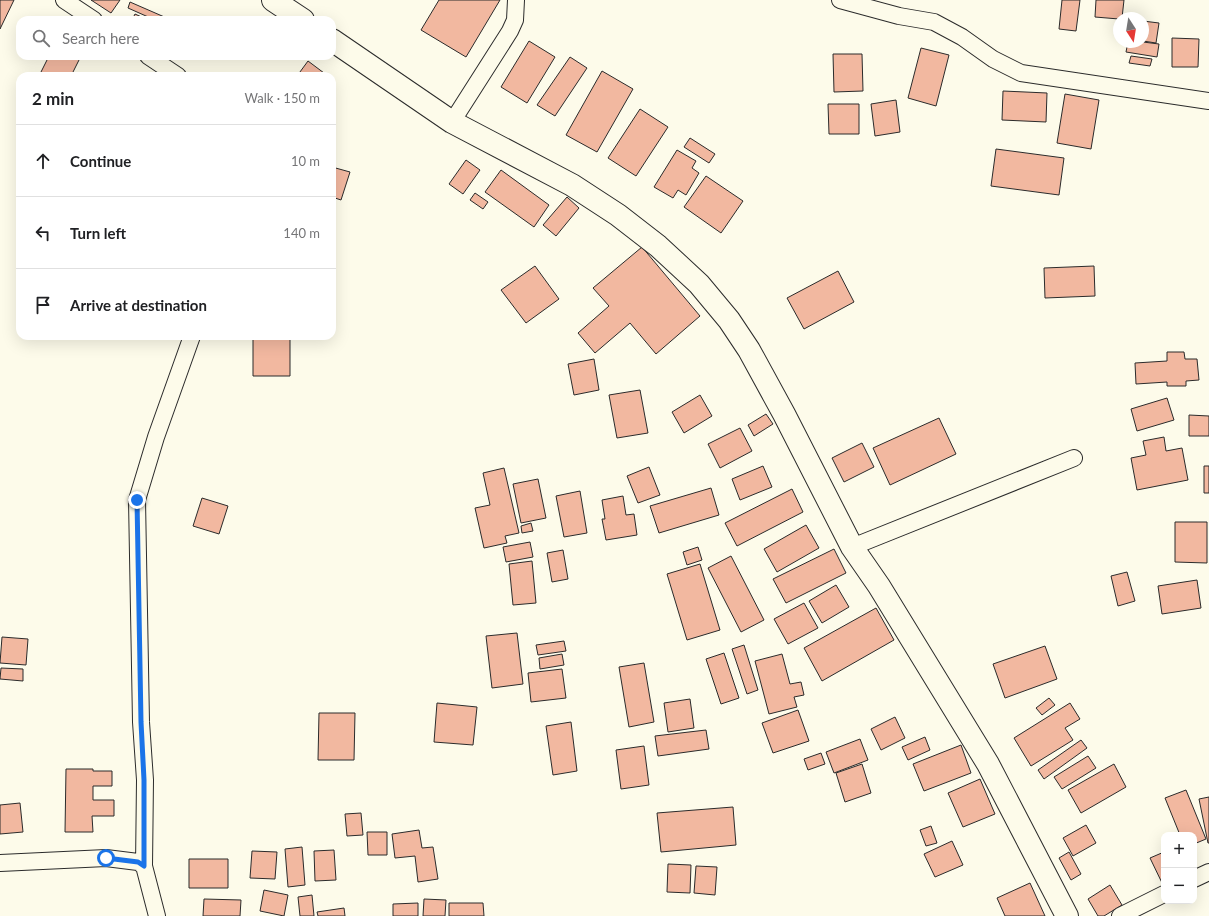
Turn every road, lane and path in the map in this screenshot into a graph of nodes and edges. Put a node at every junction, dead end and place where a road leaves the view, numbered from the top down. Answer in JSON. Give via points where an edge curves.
{"nodes":[{"id":1,"x":64,"y":0,"type":"edge"},
{"id":2,"x":273,"y":0,"type":"edge"},
{"id":3,"x":516,"y":0,"type":"edge"},
{"id":4,"x":840,"y":0,"type":"edge"},
{"id":5,"x":88,"y":16,"type":"edge"},
{"id":6,"x":297,"y":16,"type":"edge"},
{"id":7,"x":336,"y":43,"type":"edge"},
{"id":8,"x":154,"y":60,"type":"edge"},
{"id":9,"x":172,"y":72,"type":"edge"},
{"id":10,"x":1209,"y":101,"type":"edge"},
{"id":11,"x":452,"y":122,"type":"junction"},
{"id":12,"x":191,"y":340,"type":"edge"},
{"id":13,"x":1074,"y":458,"type":"dead end"},
{"id":14,"x":852,"y":547,"type":"junction"},
{"id":15,"x":0,"y":863,"type":"edge"},
{"id":16,"x":144,"y":866,"type":"junction"},
{"id":17,"x":1209,"y":872,"type":"edge"},
{"id":18,"x":1197,"y":878,"type":"edge"},
{"id":19,"x":1161,"y":896,"type":"edge"},
{"id":20,"x":157,"y":916,"type":"edge"},
{"id":21,"x":1067,"y":916,"type":"edge"},
{"id":22,"x":1120,"y":916,"type":"edge"}],
"edges":[{"from":1,"to":5,"type":"street"},
{"from":2,"to":6,"type":"highway"},
{"from":3,"to":11,"type":"street","via":[[515,20],[510,31]]},
{"from":4,"to":10,"type":"street","via":[[898,16],[934,22],[962,37],[993,59],[1021,73]]},
{"from":7,"to":11,"type":"highway"},
{"from":8,"to":9,"type":"street"},
{"from":11,"to":14,"type":"highway","via":[[572,185],[618,214],[658,246],[698,284],[729,320],[749,350]]},
{"from":12,"to":16,"type":"street","via":[[137,500]]},
{"from":13,"to":14,"type":"street"},
{"from":14,"to":21,"type":"highway","via":[[879,586],[988,764]]},
{"from":15,"to":16,"type":"street","via":[[106,858],[138,862]]},
{"from":16,"to":20,"type":"street"},
{"from":17,"to":18,"type":"street"},
{"from":19,"to":22,"type":"street"}]}
